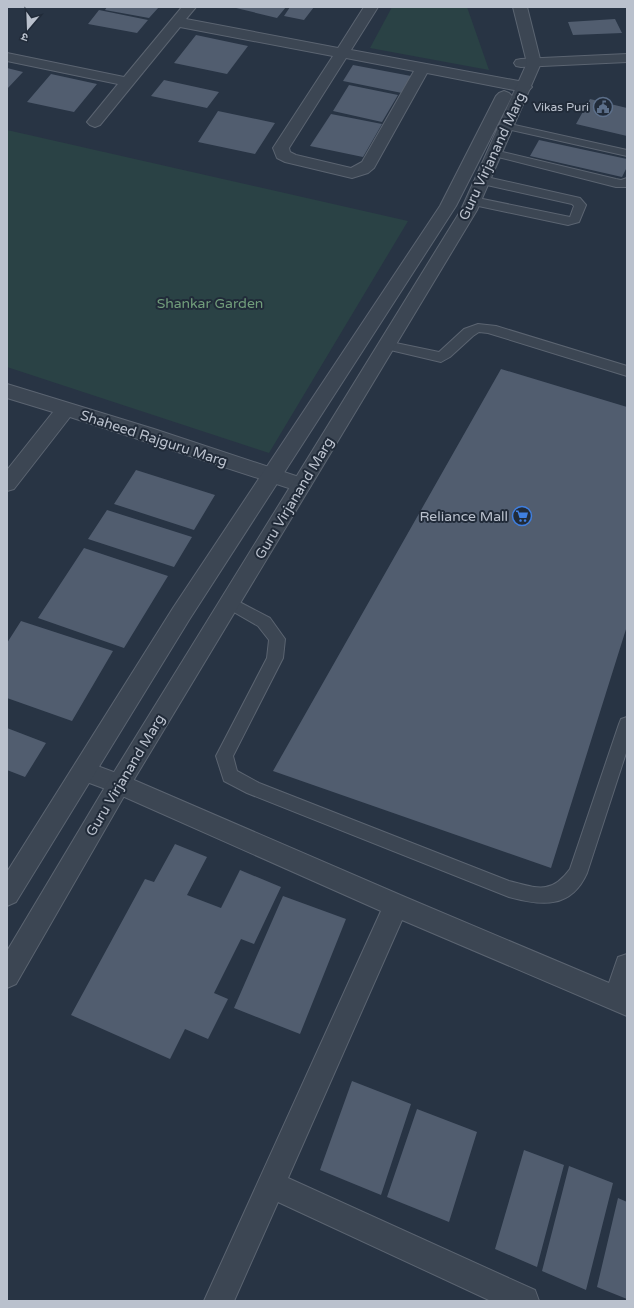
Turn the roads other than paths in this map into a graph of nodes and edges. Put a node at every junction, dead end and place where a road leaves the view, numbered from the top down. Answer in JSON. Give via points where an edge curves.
{"nodes":[{"id":1,"x":189,"y":7,"type":"edge"},
{"id":2,"x":371,"y":7,"type":"edge"},
{"id":3,"x":505,"y":7,"type":"edge"},
{"id":4,"x":520,"y":7,"type":"edge"},
{"id":5,"x":177,"y":22,"type":"junction"},
{"id":6,"x":342,"y":53,"type":"junction"},
{"id":7,"x":7,"y":57,"type":"edge"},
{"id":8,"x":627,"y":58,"type":"edge"},
{"id":9,"x":528,"y":63,"type":"junction"},
{"id":10,"x":423,"y":68,"type":"junction"},
{"id":11,"x":128,"y":82,"type":"junction"},
{"id":12,"x":517,"y":86,"type":"junction"},
{"id":13,"x":94,"y":122,"type":"dead end"},
{"id":14,"x":506,"y":126,"type":"junction"},
{"id":15,"x":494,"y":153,"type":"junction"},
{"id":16,"x":627,"y":153,"type":"edge"},
{"id":17,"x":482,"y":180,"type":"junction"},
{"id":18,"x":627,"y":182,"type":"edge"},
{"id":19,"x":473,"y":201,"type":"junction"},
{"id":20,"x":386,"y":345,"type":"junction"},
{"id":21,"x":627,"y":371,"type":"edge"},
{"id":22,"x":7,"y":391,"type":"edge"},
{"id":23,"x":66,"y":410,"type":"junction"},
{"id":24,"x":272,"y":475,"type":"junction"},
{"id":25,"x":7,"y":484,"type":"edge"},
{"id":26,"x":302,"y":485,"type":"junction"},
{"id":27,"x":230,"y":603,"type":"junction"},
{"id":28,"x":627,"y":724,"type":"edge"},
{"id":29,"x":84,"y":771,"type":"junction"},
{"id":30,"x":119,"y":784,"type":"junction"},
{"id":31,"x":7,"y":894,"type":"edge"},
{"id":32,"x":396,"y":905,"type":"junction"},
{"id":33,"x":627,"y":966,"type":"edge"},
{"id":34,"x":7,"y":975,"type":"edge"},
{"id":35,"x":622,"y":1001,"type":"edge"},
{"id":36,"x":272,"y":1184,"type":"junction"},
{"id":37,"x":220,"y":1301,"type":"edge"},
{"id":38,"x":524,"y":1301,"type":"edge"}],
"edges":[{"from":1,"to":5,"type":"street"},
{"from":2,"to":6,"type":"street"},
{"from":3,"to":9,"type":"street"},
{"from":4,"to":9,"type":"street"},
{"from":5,"to":6,"type":"street"},
{"from":5,"to":11,"type":"street"},
{"from":6,"to":10,"type":"street"},
{"from":6,"to":10,"type":"street","via":[[281,148],[283,155],[352,173],[362,170],[368,165]]},
{"from":7,"to":11,"type":"street"},
{"from":8,"to":9,"type":"street"},
{"from":9,"to":12,"type":"street","name":"Guru Virjanand Marg"},
{"from":10,"to":12,"type":"street"},
{"from":11,"to":13,"type":"street"},
{"from":12,"to":14,"type":"street","name":"Guru Virjanand Marg"},
{"from":12,"to":24,"type":"street","name":"Guru Virjanand Marg","via":[[448,206]]},
{"from":14,"to":15,"type":"street","name":"Guru Virjanand Marg"},
{"from":14,"to":16,"type":"lane"},
{"from":15,"to":17,"type":"street","name":"Guru Virjanand Marg"},
{"from":15,"to":18,"type":"lane","via":[[616,183]]},
{"from":17,"to":19,"type":"street","name":"Guru Virjanand Marg"},
{"from":17,"to":19,"type":"lane","via":[[576,201],[580,205],[576,219],[559,220]]},
{"from":19,"to":20,"type":"street","name":"Guru Virjanand Marg"},
{"from":20,"to":21,"type":"lane","via":[[441,357],[470,332],[478,328],[491,328]]},
{"from":20,"to":26,"type":"street","name":"Guru Virjanand Marg"},
{"from":22,"to":23,"type":"street","name":"Shaheed Rajguru Marg"},
{"from":23,"to":24,"type":"street","name":"Shaheed Rajguru Marg"},
{"from":23,"to":25,"type":"street"},
{"from":24,"to":26,"type":"street","name":"Shaheed Rajguru Marg"},
{"from":24,"to":29,"type":"street","name":"Guru Virjanand Marg","via":[[181,614]]},
{"from":26,"to":27,"type":"street","name":"Guru Virjanand Marg"},
{"from":27,"to":28,"type":"lane","via":[[264,622],[277,639],[274,658],[224,756],[230,776],[253,788],[510,889],[534,896],[555,895],[570,885],[578,873]]},
{"from":27,"to":30,"type":"street","name":"Guru Virjanand Marg"},
{"from":29,"to":30,"type":"street"},
{"from":29,"to":31,"type":"street","name":"Guru Virjanand Marg"},
{"from":30,"to":32,"type":"street"},
{"from":30,"to":34,"type":"street","name":"Guru Virjanand Marg"},
{"from":32,"to":35,"type":"street"},
{"from":32,"to":36,"type":"street"},
{"from":33,"to":35,"type":"street"},
{"from":36,"to":37,"type":"street"},
{"from":36,"to":38,"type":"street"}]}
